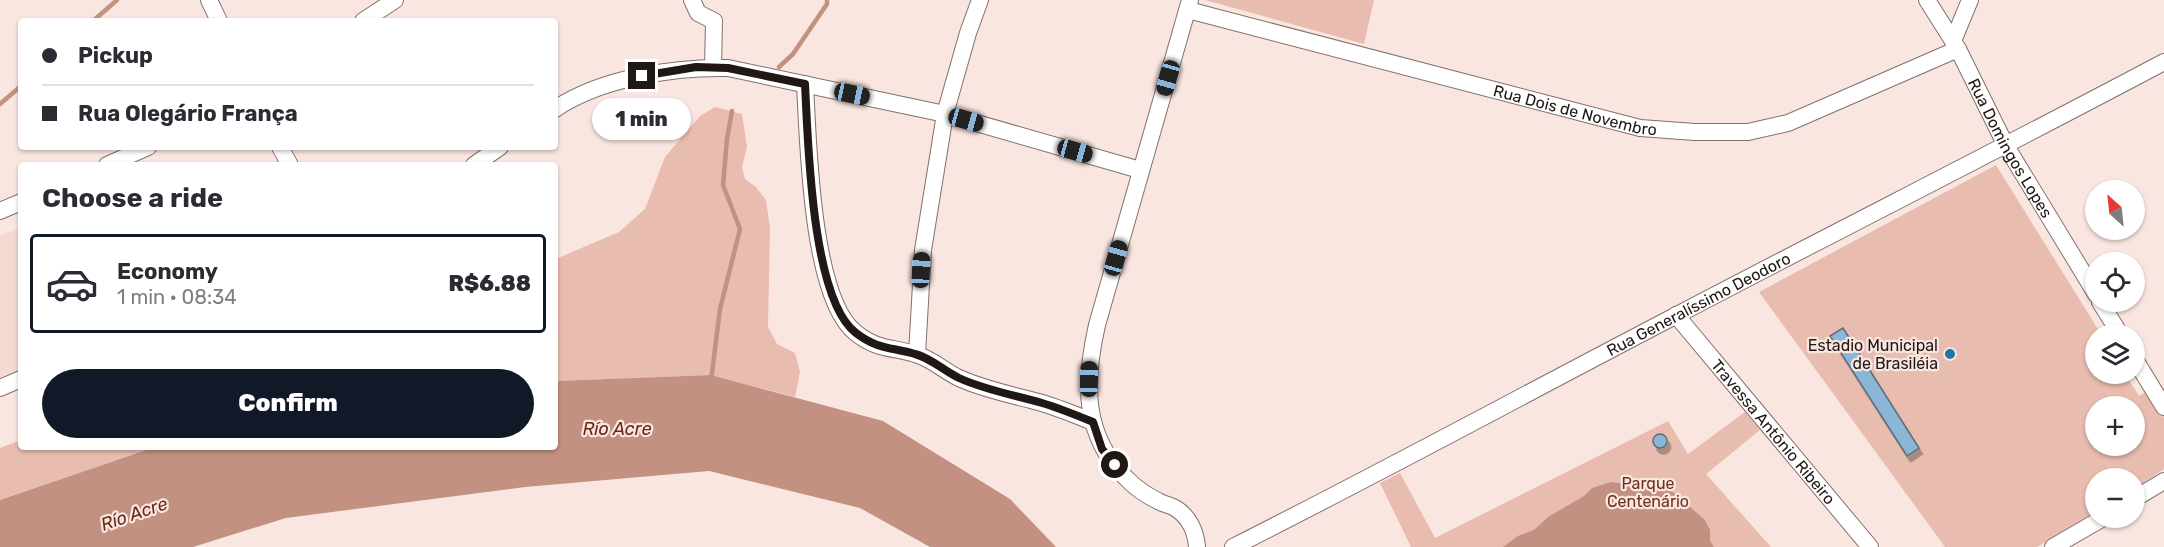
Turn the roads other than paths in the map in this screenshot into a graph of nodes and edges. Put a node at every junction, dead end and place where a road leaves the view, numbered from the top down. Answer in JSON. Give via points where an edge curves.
{"nodes":[{"id":1,"x":209,"y":0,"type":"edge"},
{"id":2,"x":395,"y":0,"type":"edge"},
{"id":3,"x":692,"y":0,"type":"edge"},
{"id":4,"x":980,"y":0,"type":"edge"},
{"id":5,"x":1927,"y":0,"type":"edge"},
{"id":6,"x":1970,"y":0,"type":"edge"},
{"id":7,"x":1189,"y":5,"type":"edge"},
{"id":8,"x":218,"y":18,"type":"edge"},
{"id":9,"x":368,"y":18,"type":"edge"},
{"id":10,"x":1955,"y":45,"type":"junction"},
{"id":11,"x":713,"y":68,"type":"junction"},
{"id":12,"x":2161,"y":69,"type":"edge"},
{"id":13,"x":805,"y":84,"type":"junction"},
{"id":14,"x":558,"y":108,"type":"edge"},
{"id":15,"x":945,"y":114,"type":"junction"},
{"id":16,"x":2006,"y":146,"type":"junction"},
{"id":17,"x":141,"y":150,"type":"edge"},
{"id":18,"x":496,"y":150,"type":"edge"},
{"id":19,"x":113,"y":162,"type":"edge"},
{"id":20,"x":478,"y":162,"type":"edge"},
{"id":21,"x":1140,"y":170,"type":"junction"},
{"id":22,"x":18,"y":203,"type":"edge"},
{"id":23,"x":0,"y":211,"type":"edge"},
{"id":24,"x":2085,"y":276,"type":"edge"},
{"id":25,"x":1676,"y":315,"type":"junction"},
{"id":26,"x":917,"y":354,"type":"junction"},
{"id":27,"x":2145,"y":376,"type":"edge"},
{"id":28,"x":18,"y":380,"type":"edge"},
{"id":29,"x":0,"y":388,"type":"edge"},
{"id":30,"x":2164,"y":406,"type":"edge"},
{"id":31,"x":1093,"y":422,"type":"junction"},
{"id":32,"x":2164,"y":481,"type":"edge"},
{"id":33,"x":2145,"y":492,"type":"edge"},
{"id":34,"x":2086,"y":528,"type":"edge"},
{"id":35,"x":1197,"y":547,"type":"edge"},
{"id":36,"x":1233,"y":547,"type":"edge"},
{"id":37,"x":1870,"y":547,"type":"edge"},
{"id":38,"x":2053,"y":547,"type":"edge"}],
"edges":[{"from":1,"to":8,"type":"street"},
{"from":2,"to":9,"type":"street"},
{"from":3,"to":11,"type":"street","via":[[698,13],[714,21]]},
{"from":4,"to":15,"type":"street"},
{"from":5,"to":10,"type":"street","name":"Rua Domingos Lopes"},
{"from":6,"to":10,"type":"street"},
{"from":7,"to":10,"type":"street","name":"Rua Dois de Novembro","via":[[1640,128],[1695,132],[1748,132],[1788,123]]},
{"from":7,"to":21,"type":"street"},
{"from":10,"to":16,"type":"street","name":"Rua Domingos Lopes"},
{"from":11,"to":13,"type":"street"},
{"from":11,"to":14,"type":"street","via":[[696,67],[624,81],[596,89]]},
{"from":12,"to":16,"type":"street","name":"Rua Generalíssimo Deodoro"},
{"from":13,"to":15,"type":"street"},
{"from":13,"to":26,"type":"street","via":[[814,212],[826,278],[838,310],[854,332],[882,348]]},
{"from":15,"to":21,"type":"street"},
{"from":15,"to":26,"type":"street","via":[[923,250]]},
{"from":16,"to":24,"type":"street","name":"Rua Domingos Lopes"},
{"from":16,"to":25,"type":"street","name":"Rua Generalíssimo Deodoro"},
{"from":17,"to":19,"type":"street"},
{"from":18,"to":20,"type":"street"},
{"from":21,"to":31,"type":"street","via":[[1089,359],[1088,400]]},
{"from":22,"to":23,"type":"street"},
{"from":25,"to":36,"type":"street","name":"Rua Generalíssimo Deodoro"},
{"from":25,"to":37,"type":"street","name":"Travessa Antônio Ribeiro"},
{"from":26,"to":31,"type":"street","via":[[959,378]]},
{"from":27,"to":30,"type":"street"},
{"from":28,"to":29,"type":"street"},
{"from":31,"to":35,"type":"street","via":[[1102,449],[1128,480],[1182,513],[1193,527]]},
{"from":32,"to":33,"type":"street"},
{"from":34,"to":38,"type":"street"}]}
